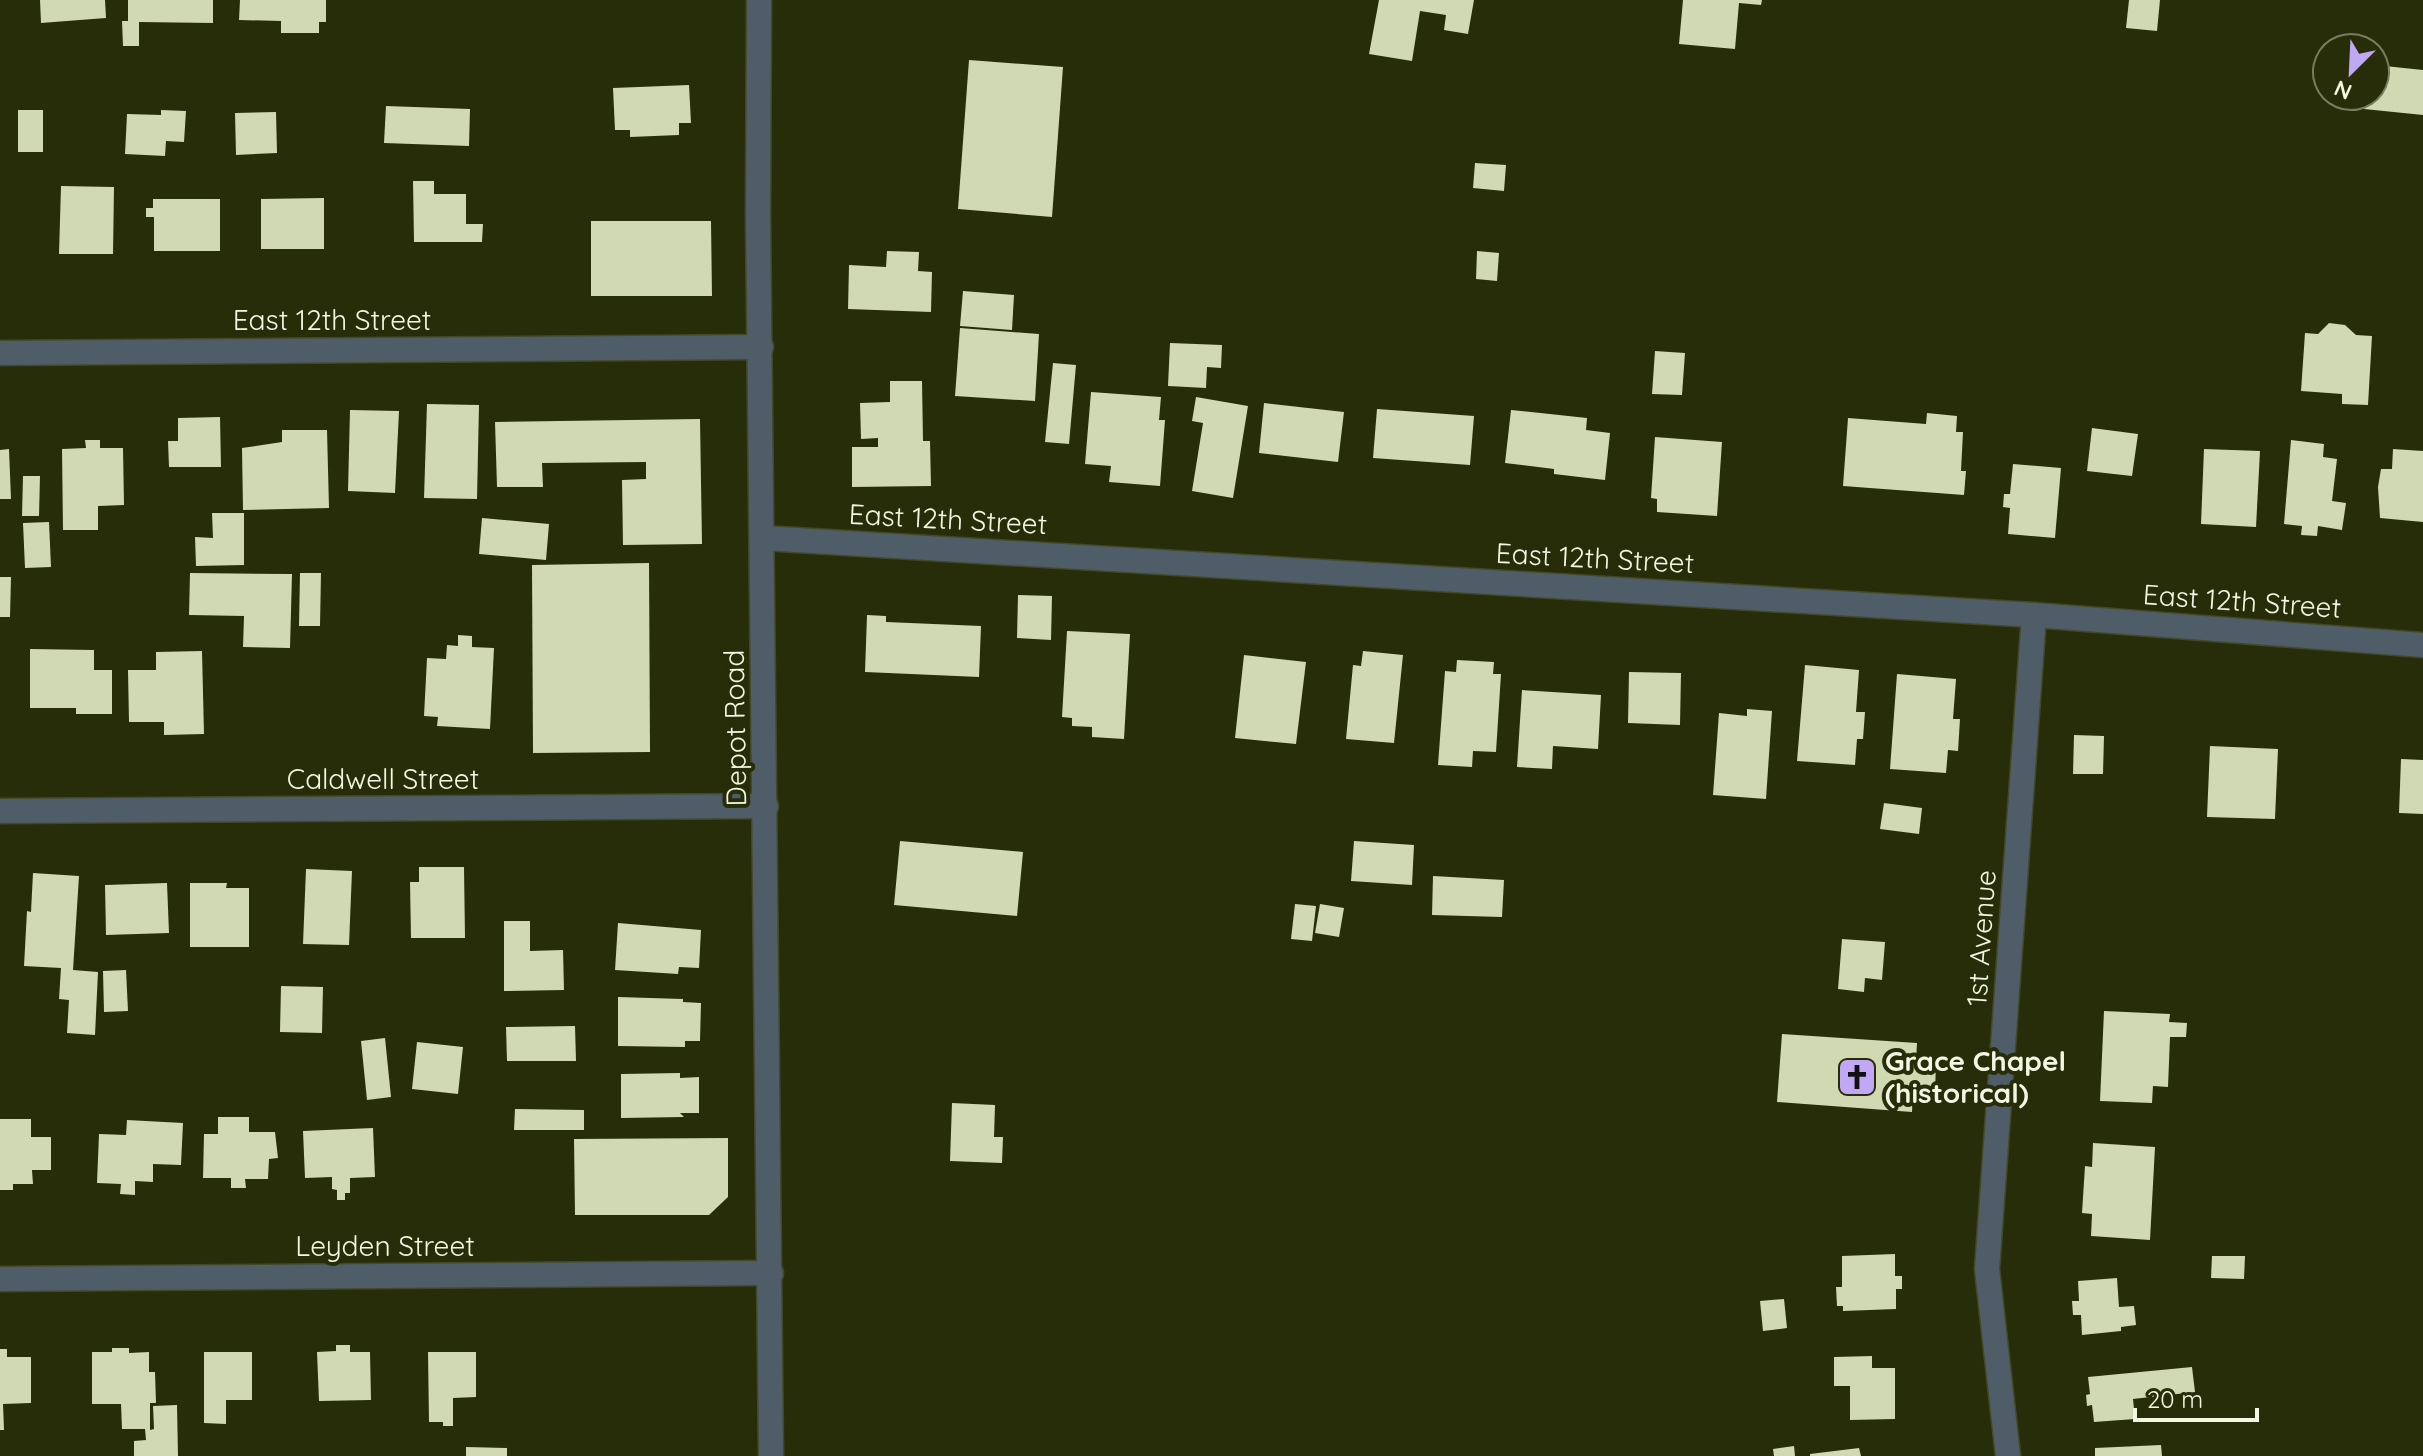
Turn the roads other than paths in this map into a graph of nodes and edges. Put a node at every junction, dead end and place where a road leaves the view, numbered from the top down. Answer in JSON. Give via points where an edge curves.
{"nodes":[{"id":1,"x":759,"y":0,"type":"edge"},
{"id":2,"x":761,"y":347,"type":"junction"},
{"id":3,"x":0,"y":353,"type":"edge"},
{"id":4,"x":763,"y":538,"type":"junction"},
{"id":5,"x":2034,"y":615,"type":"junction"},
{"id":6,"x":2423,"y":645,"type":"edge"},
{"id":7,"x":766,"y":806,"type":"junction"},
{"id":8,"x":0,"y":811,"type":"edge"},
{"id":9,"x":771,"y":1273,"type":"junction"},
{"id":10,"x":0,"y":1279,"type":"edge"},
{"id":11,"x":771,"y":1456,"type":"edge"},
{"id":12,"x":2008,"y":1456,"type":"edge"}],
"edges":[{"from":1,"to":2,"type":"street","name":"Depot Road"},
{"from":2,"to":3,"type":"street","name":"East 12th Street"},
{"from":2,"to":4,"type":"street","name":"Depot Road"},
{"from":4,"to":5,"type":"street","name":"East 12th Street"},
{"from":4,"to":7,"type":"street","name":"Depot Road"},
{"from":5,"to":6,"type":"street","name":"East 12th Street"},
{"from":5,"to":12,"type":"street","name":"1st Avenue","via":[[1987,1269]]},
{"from":7,"to":8,"type":"street","name":"Caldwell Street"},
{"from":7,"to":9,"type":"street","name":"Depot Road"},
{"from":9,"to":10,"type":"street","name":"Leyden Street"},
{"from":9,"to":11,"type":"street","name":"Depot Road"}]}
